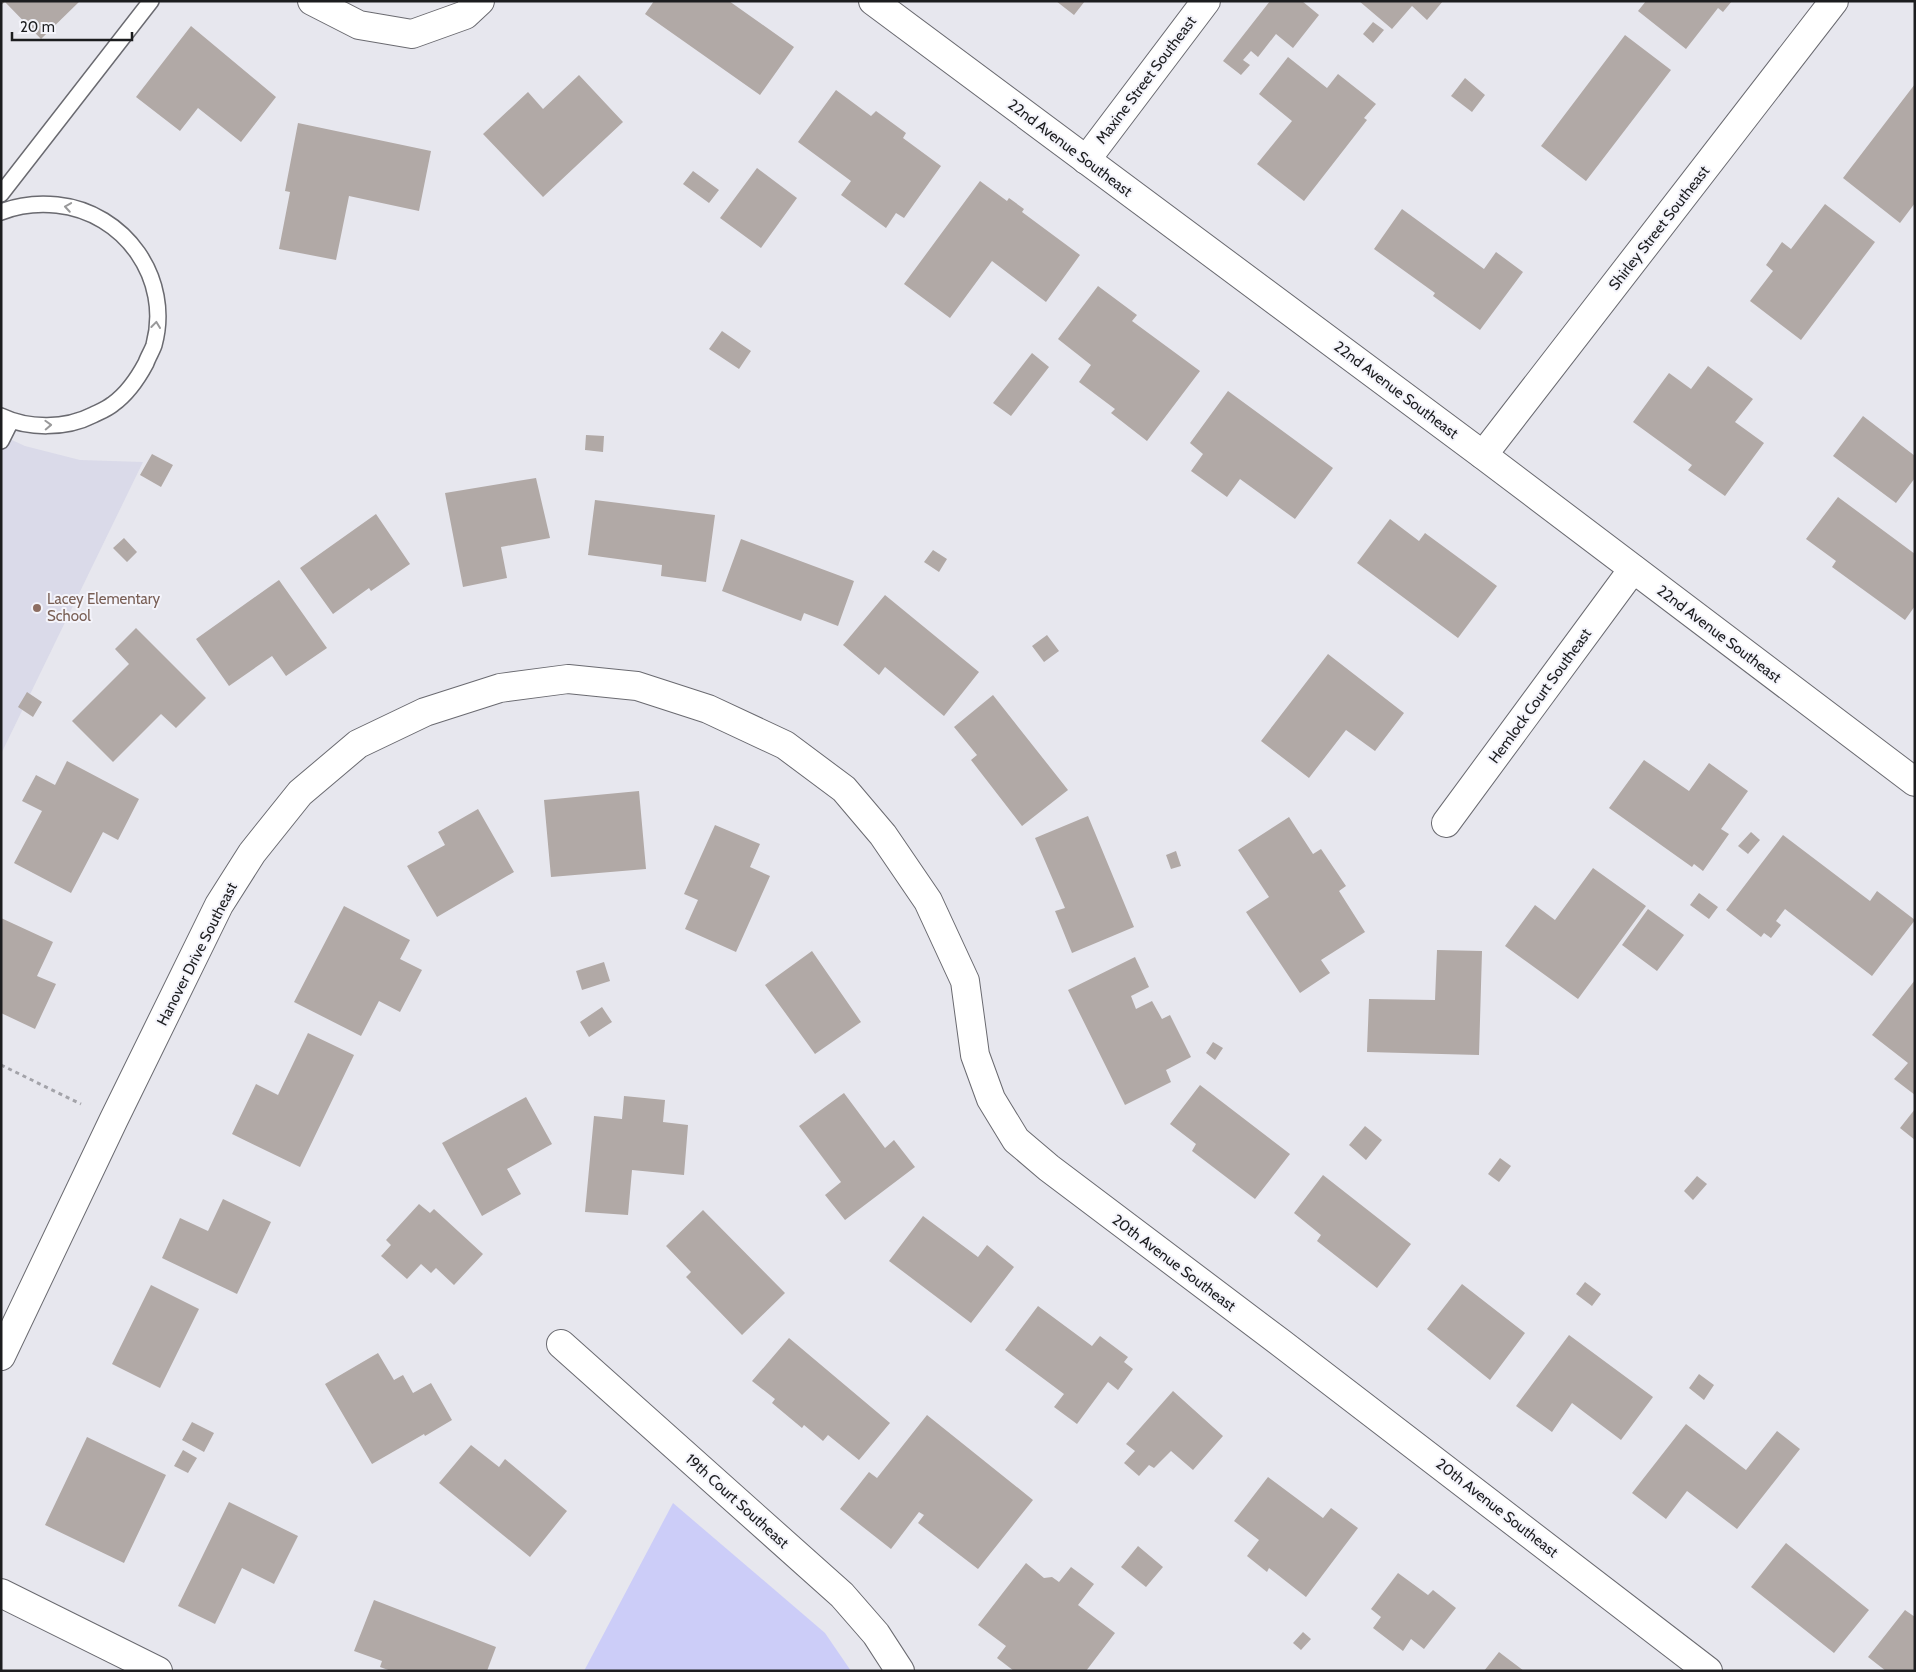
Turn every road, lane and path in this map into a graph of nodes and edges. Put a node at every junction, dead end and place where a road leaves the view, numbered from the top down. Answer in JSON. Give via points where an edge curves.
{"nodes":[{"id":1,"x":151,"y":1,"type":"edge"},
{"id":2,"x":312,"y":1,"type":"edge"},
{"id":3,"x":480,"y":1,"type":"edge"},
{"id":4,"x":873,"y":1,"type":"edge"},
{"id":5,"x":1206,"y":1,"type":"edge"},
{"id":6,"x":1834,"y":1,"type":"edge"},
{"id":7,"x":1086,"y":160,"type":"junction"},
{"id":8,"x":1,"y":194,"type":"edge"},
{"id":9,"x":1,"y":212,"type":"edge"},
{"id":10,"x":6,"y":418,"type":"edge"},
{"id":11,"x":1,"y":441,"type":"edge"},
{"id":12,"x":1483,"y":455,"type":"junction"},
{"id":13,"x":1633,"y":568,"type":"junction"},
{"id":14,"x":785,"y":745,"type":"joint"},
{"id":15,"x":1911,"y":773,"type":"edge"},
{"id":16,"x":1446,"y":823,"type":"dead end"},
{"id":17,"x":1,"y":1065,"type":"edge"},
{"id":18,"x":114,"y":1120,"type":"junction"},
{"id":19,"x":561,"y":1344,"type":"dead end"},
{"id":20,"x":1,"y":1356,"type":"edge"},
{"id":21,"x":1,"y":1593,"type":"edge"},
{"id":22,"x":158,"y":1671,"type":"edge"},
{"id":23,"x":900,"y":1671,"type":"edge"},
{"id":24,"x":1708,"y":1671,"type":"edge"}],
"edges":[{"from":1,"to":8,"type":"lane"},
{"from":2,"to":3,"type":"street","via":[[359,25],[412,34],[466,15]]},
{"from":4,"to":7,"type":"street","name":"22nd Avenue Southeast"},
{"from":5,"to":7,"type":"street","name":"Maxine Street Southeast"},
{"from":6,"to":12,"type":"street","name":"Shirley Street Southeast"},
{"from":7,"to":12,"type":"street","name":"22nd Avenue Southeast"},
{"from":10,"to":9,"type":"lane","one_way":true,"via":[[46,426],[82,421],[114,404],[138,378],[154,346],[158,310],[150,276],[133,245],[106,221],[73,207],[38,203]]},
{"from":10,"to":11,"type":"lane"},
{"from":12,"to":13,"type":"street","name":"22nd Avenue Southeast"},
{"from":13,"to":15,"type":"street","name":"22nd Avenue Southeast"},
{"from":13,"to":16,"type":"street","name":"Hemlock Court Southeast"},
{"from":14,"to":18,"type":"street","name":"Hanover Drive Southeast","via":[[708,709],[637,686],[568,680],[500,688],[426,712],[358,744],[300,792],[252,853],[219,905]]},
{"from":14,"to":24,"type":"street","name":"20th Avenue Southeast","via":[[844,788],[883,835],[928,902],[965,981],[975,1055],[991,1099],[1016,1140]]},
{"from":17,"to":18,"type":"path"},
{"from":18,"to":20,"type":"street","name":"Hanover Drive Southeast"},
{"from":19,"to":23,"type":"street","name":"19th Court Southeast","via":[[842,1595],[876,1634]]},
{"from":21,"to":22,"type":"street"}]}
